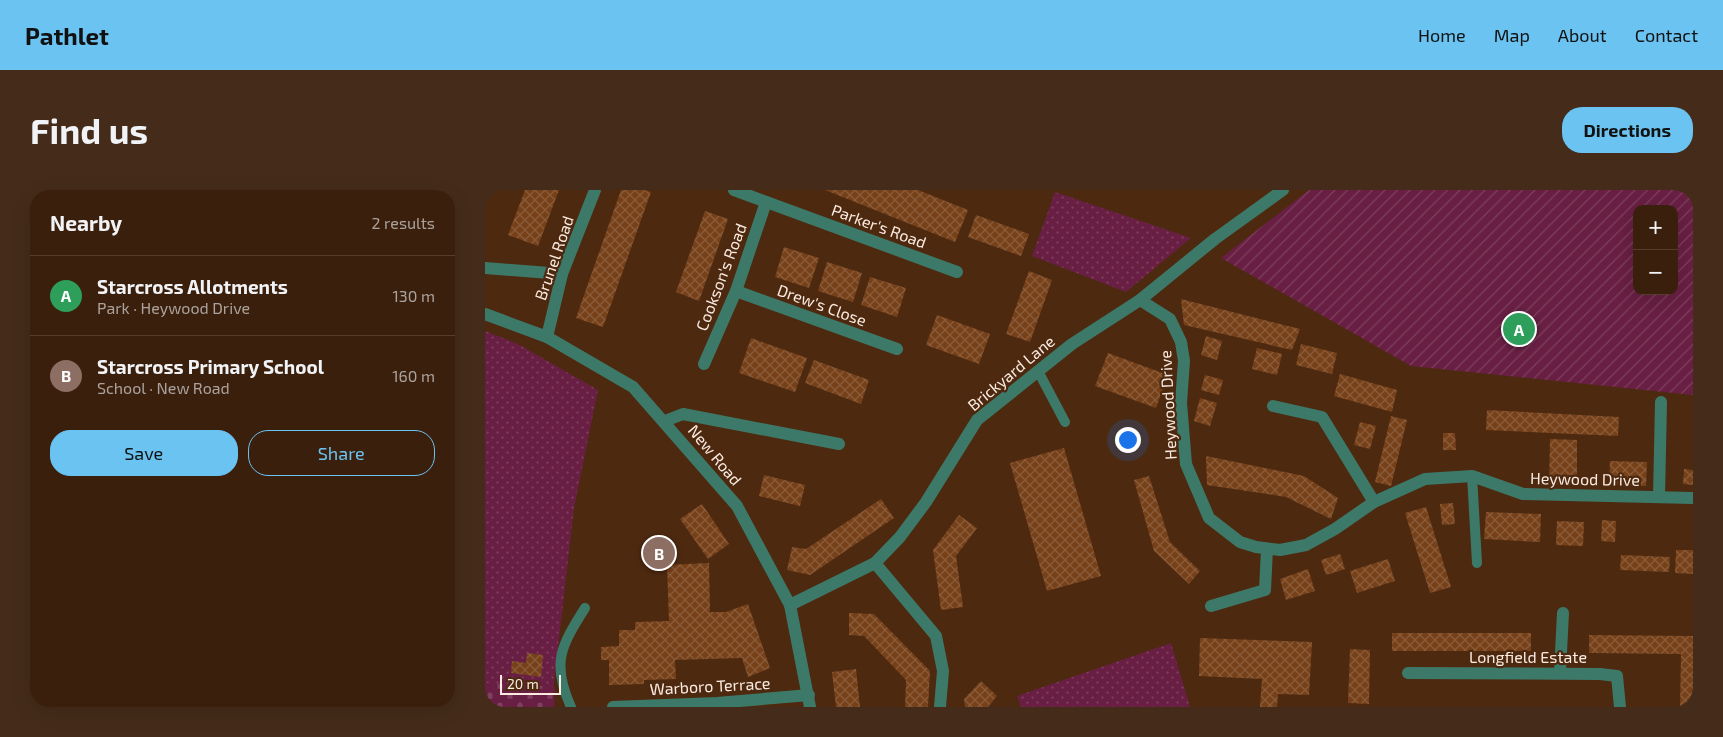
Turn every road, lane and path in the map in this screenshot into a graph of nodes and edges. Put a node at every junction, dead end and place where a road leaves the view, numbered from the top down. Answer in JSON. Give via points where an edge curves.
{"nodes":[{"id":1,"x":595,"y":190,"type":"edge"},
{"id":2,"x":734,"y":190,"type":"edge"},
{"id":3,"x":1283,"y":190,"type":"edge"},
{"id":4,"x":766,"y":202,"type":"junction"},
{"id":5,"x":485,"y":268,"type":"edge"},
{"id":6,"x":957,"y":272,"type":"dead end"},
{"id":7,"x":562,"y":274,"type":"junction"},
{"id":8,"x":736,"y":291,"type":"junction"},
{"id":9,"x":1139,"y":300,"type":"junction"},
{"id":10,"x":485,"y":314,"type":"edge"},
{"id":11,"x":547,"y":337,"type":"junction"},
{"id":12,"x":897,"y":349,"type":"dead end"},
{"id":13,"x":704,"y":364,"type":"dead end"},
{"id":14,"x":1038,"y":371,"type":"junction"},
{"id":15,"x":1661,"y":402,"type":"dead end"},
{"id":16,"x":1273,"y":406,"type":"dead end"},
{"id":17,"x":665,"y":421,"type":"junction"},
{"id":18,"x":1065,"y":422,"type":"dead end"},
{"id":19,"x":839,"y":444,"type":"dead end"},
{"id":20,"x":1472,"y":476,"type":"junction"},
{"id":21,"x":1659,"y":497,"type":"junction"},
{"id":22,"x":1693,"y":498,"type":"edge"},
{"id":23,"x":1374,"y":502,"type":"junction"},
{"id":24,"x":1267,"y":548,"type":"junction"},
{"id":25,"x":875,"y":562,"type":"junction"},
{"id":26,"x":1477,"y":563,"type":"dead end"},
{"id":27,"x":790,"y":605,"type":"junction"},
{"id":28,"x":1211,"y":606,"type":"dead end"},
{"id":29,"x":585,"y":608,"type":"dead end"},
{"id":30,"x":1563,"y":613,"type":"dead end"},
{"id":31,"x":1408,"y":672,"type":"dead end"},
{"id":32,"x":1559,"y":672,"type":"junction"},
{"id":33,"x":809,"y":701,"type":"edge"},
{"id":34,"x":571,"y":707,"type":"edge"},
{"id":35,"x":613,"y":707,"type":"edge"},
{"id":36,"x":940,"y":707,"type":"edge"},
{"id":37,"x":1620,"y":707,"type":"edge"}],
"edges":[{"from":1,"to":7,"type":"street","name":"Brunel Road"},
{"from":2,"to":4,"type":"street","name":"Parker's Road"},
{"from":3,"to":9,"type":"street","name":"Brickyard Lane"},
{"from":4,"to":6,"type":"street","name":"Parker's Road"},
{"from":4,"to":8,"type":"street","name":"Cookson's Road"},
{"from":5,"to":7,"type":"street"},
{"from":7,"to":11,"type":"street","name":"Brunel Road"},
{"from":8,"to":12,"type":"street","name":"Drew's Close"},
{"from":8,"to":13,"type":"street","name":"Cookson's Road"},
{"from":9,"to":14,"type":"street","name":"Brickyard Lane","via":[[1072,344]]},
{"from":9,"to":24,"type":"street","name":"Heywood Drive","via":[[1170,319],[1181,342],[1186,464],[1209,518],[1240,542]]},
{"from":10,"to":11,"type":"street","name":"New Road"},
{"from":11,"to":17,"type":"street","name":"New Road","via":[[633,387]]},
{"from":14,"to":18,"type":"lane"},
{"from":14,"to":25,"type":"street","name":"Brickyard Lane","via":[[977,420],[926,502],[900,537]]},
{"from":15,"to":21,"type":"street"},
{"from":16,"to":23,"type":"street","via":[[1322,416]]},
{"from":17,"to":19,"type":"street","via":[[683,414]]},
{"from":17,"to":27,"type":"street","name":"New Road","via":[[737,506]]},
{"from":20,"to":21,"type":"street","name":"Heywood Drive","via":[[1523,494]]},
{"from":20,"to":23,"type":"street","name":"Heywood Drive","via":[[1425,479]]},
{"from":20,"to":26,"type":"lane"},
{"from":21,"to":22,"type":"street","name":"Heywood Drive"},
{"from":23,"to":24,"type":"street","name":"Heywood Drive","via":[[1306,545],[1280,550]]},
{"from":24,"to":28,"type":"street","via":[[1265,590]]},
{"from":25,"to":27,"type":"street","name":"Brickyard Lane"},
{"from":25,"to":36,"type":"street","via":[[936,636],[943,671]]},
{"from":27,"to":33,"type":"street","name":"New Road"},
{"from":29,"to":34,"type":"lane","via":[[560,653],[563,684]]},
{"from":30,"to":32,"type":"street"},
{"from":31,"to":32,"type":"street","name":"Longfield Estate"},
{"from":32,"to":37,"type":"street","name":"Longfield Estate","via":[[1617,676]]},
{"from":33,"to":35,"type":"street","name":"Warboro Terrace"}]}
